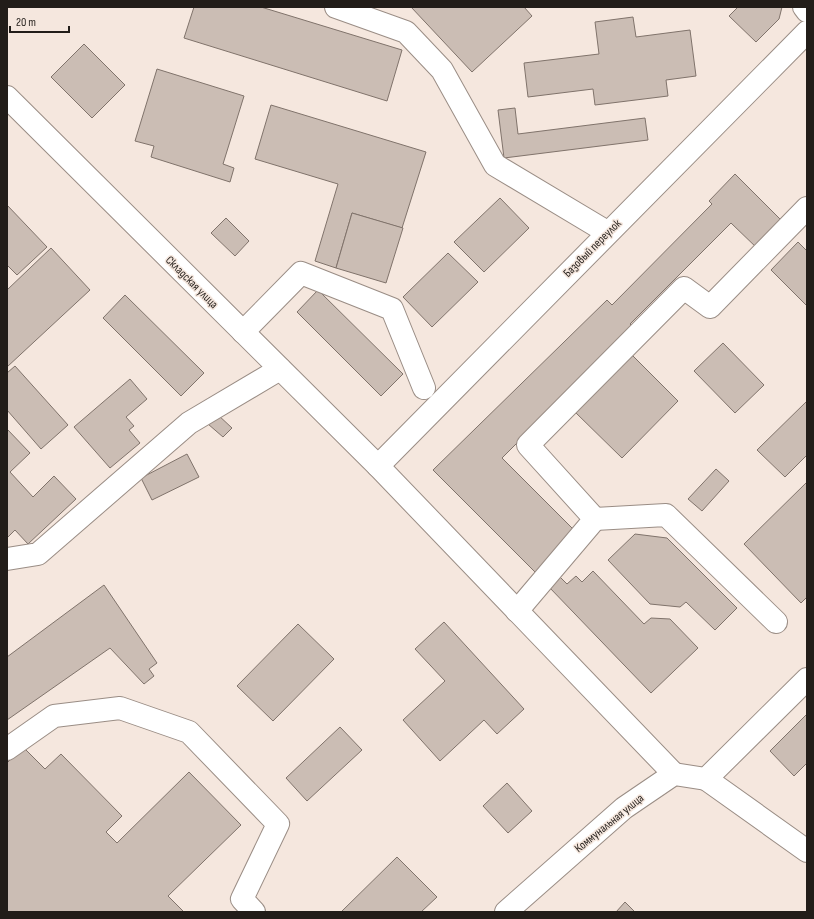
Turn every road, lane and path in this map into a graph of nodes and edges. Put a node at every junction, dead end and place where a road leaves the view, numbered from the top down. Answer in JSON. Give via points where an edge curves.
{"nodes":[{"id":1,"x":336,"y":7,"type":"edge"},
{"id":2,"x":804,"y":7,"type":"edge"},
{"id":3,"x":807,"y":11,"type":"edge"},
{"id":4,"x":807,"y":32,"type":"edge"},
{"id":5,"x":7,"y":97,"type":"edge"},
{"id":6,"x":807,"y":208,"type":"edge"},
{"id":7,"x":608,"y":232,"type":"junction"},
{"id":8,"x":243,"y":332,"type":"junction"},
{"id":9,"x":280,"y":369,"type":"junction"},
{"id":10,"x":424,"y":388,"type":"dead end"},
{"id":11,"x":378,"y":466,"type":"junction"},
{"id":12,"x":596,"y":518,"type":"junction"},
{"id":13,"x":7,"y":559,"type":"edge"},
{"id":14,"x":518,"y":611,"type":"junction"},
{"id":15,"x":776,"y":622,"type":"dead end"},
{"id":16,"x":807,"y":679,"type":"edge"},
{"id":17,"x":7,"y":749,"type":"edge"},
{"id":18,"x":674,"y":774,"type":"junction"},
{"id":19,"x":706,"y":779,"type":"junction"},
{"id":20,"x":806,"y":848,"type":"edge"},
{"id":21,"x":254,"y":912,"type":"edge"},
{"id":22,"x":506,"y":912,"type":"edge"}],
"edges":[{"from":1,"to":7,"type":"street","via":[[406,32],[442,70],[495,165]]},
{"from":2,"to":3,"type":"street"},
{"from":4,"to":7,"type":"street","name":"Базовый переулок"},
{"from":5,"to":8,"type":"street","name":"Складская улица"},
{"from":6,"to":12,"type":"street","via":[[710,307],[684,288],[528,445]]},
{"from":7,"to":11,"type":"street","name":"Базовый переулок"},
{"from":8,"to":9,"type":"street","name":"Складская улица"},
{"from":8,"to":10,"type":"street","via":[[301,273],[392,309]]},
{"from":9,"to":11,"type":"street","name":"Складская улица"},
{"from":9,"to":13,"type":"street","via":[[190,423],[38,554]]},
{"from":11,"to":14,"type":"street","name":"Складская улица"},
{"from":12,"to":14,"type":"street"},
{"from":12,"to":15,"type":"street","via":[[666,515]]},
{"from":14,"to":18,"type":"street","name":"Складская улица"},
{"from":16,"to":19,"type":"street"},
{"from":17,"to":21,"type":"street","via":[[54,716],[120,708],[189,732],[278,824],[242,900]]},
{"from":18,"to":19,"type":"street"},
{"from":18,"to":22,"type":"street","name":"Коммунальная улица","via":[[624,808]]},
{"from":19,"to":20,"type":"street"}]}
